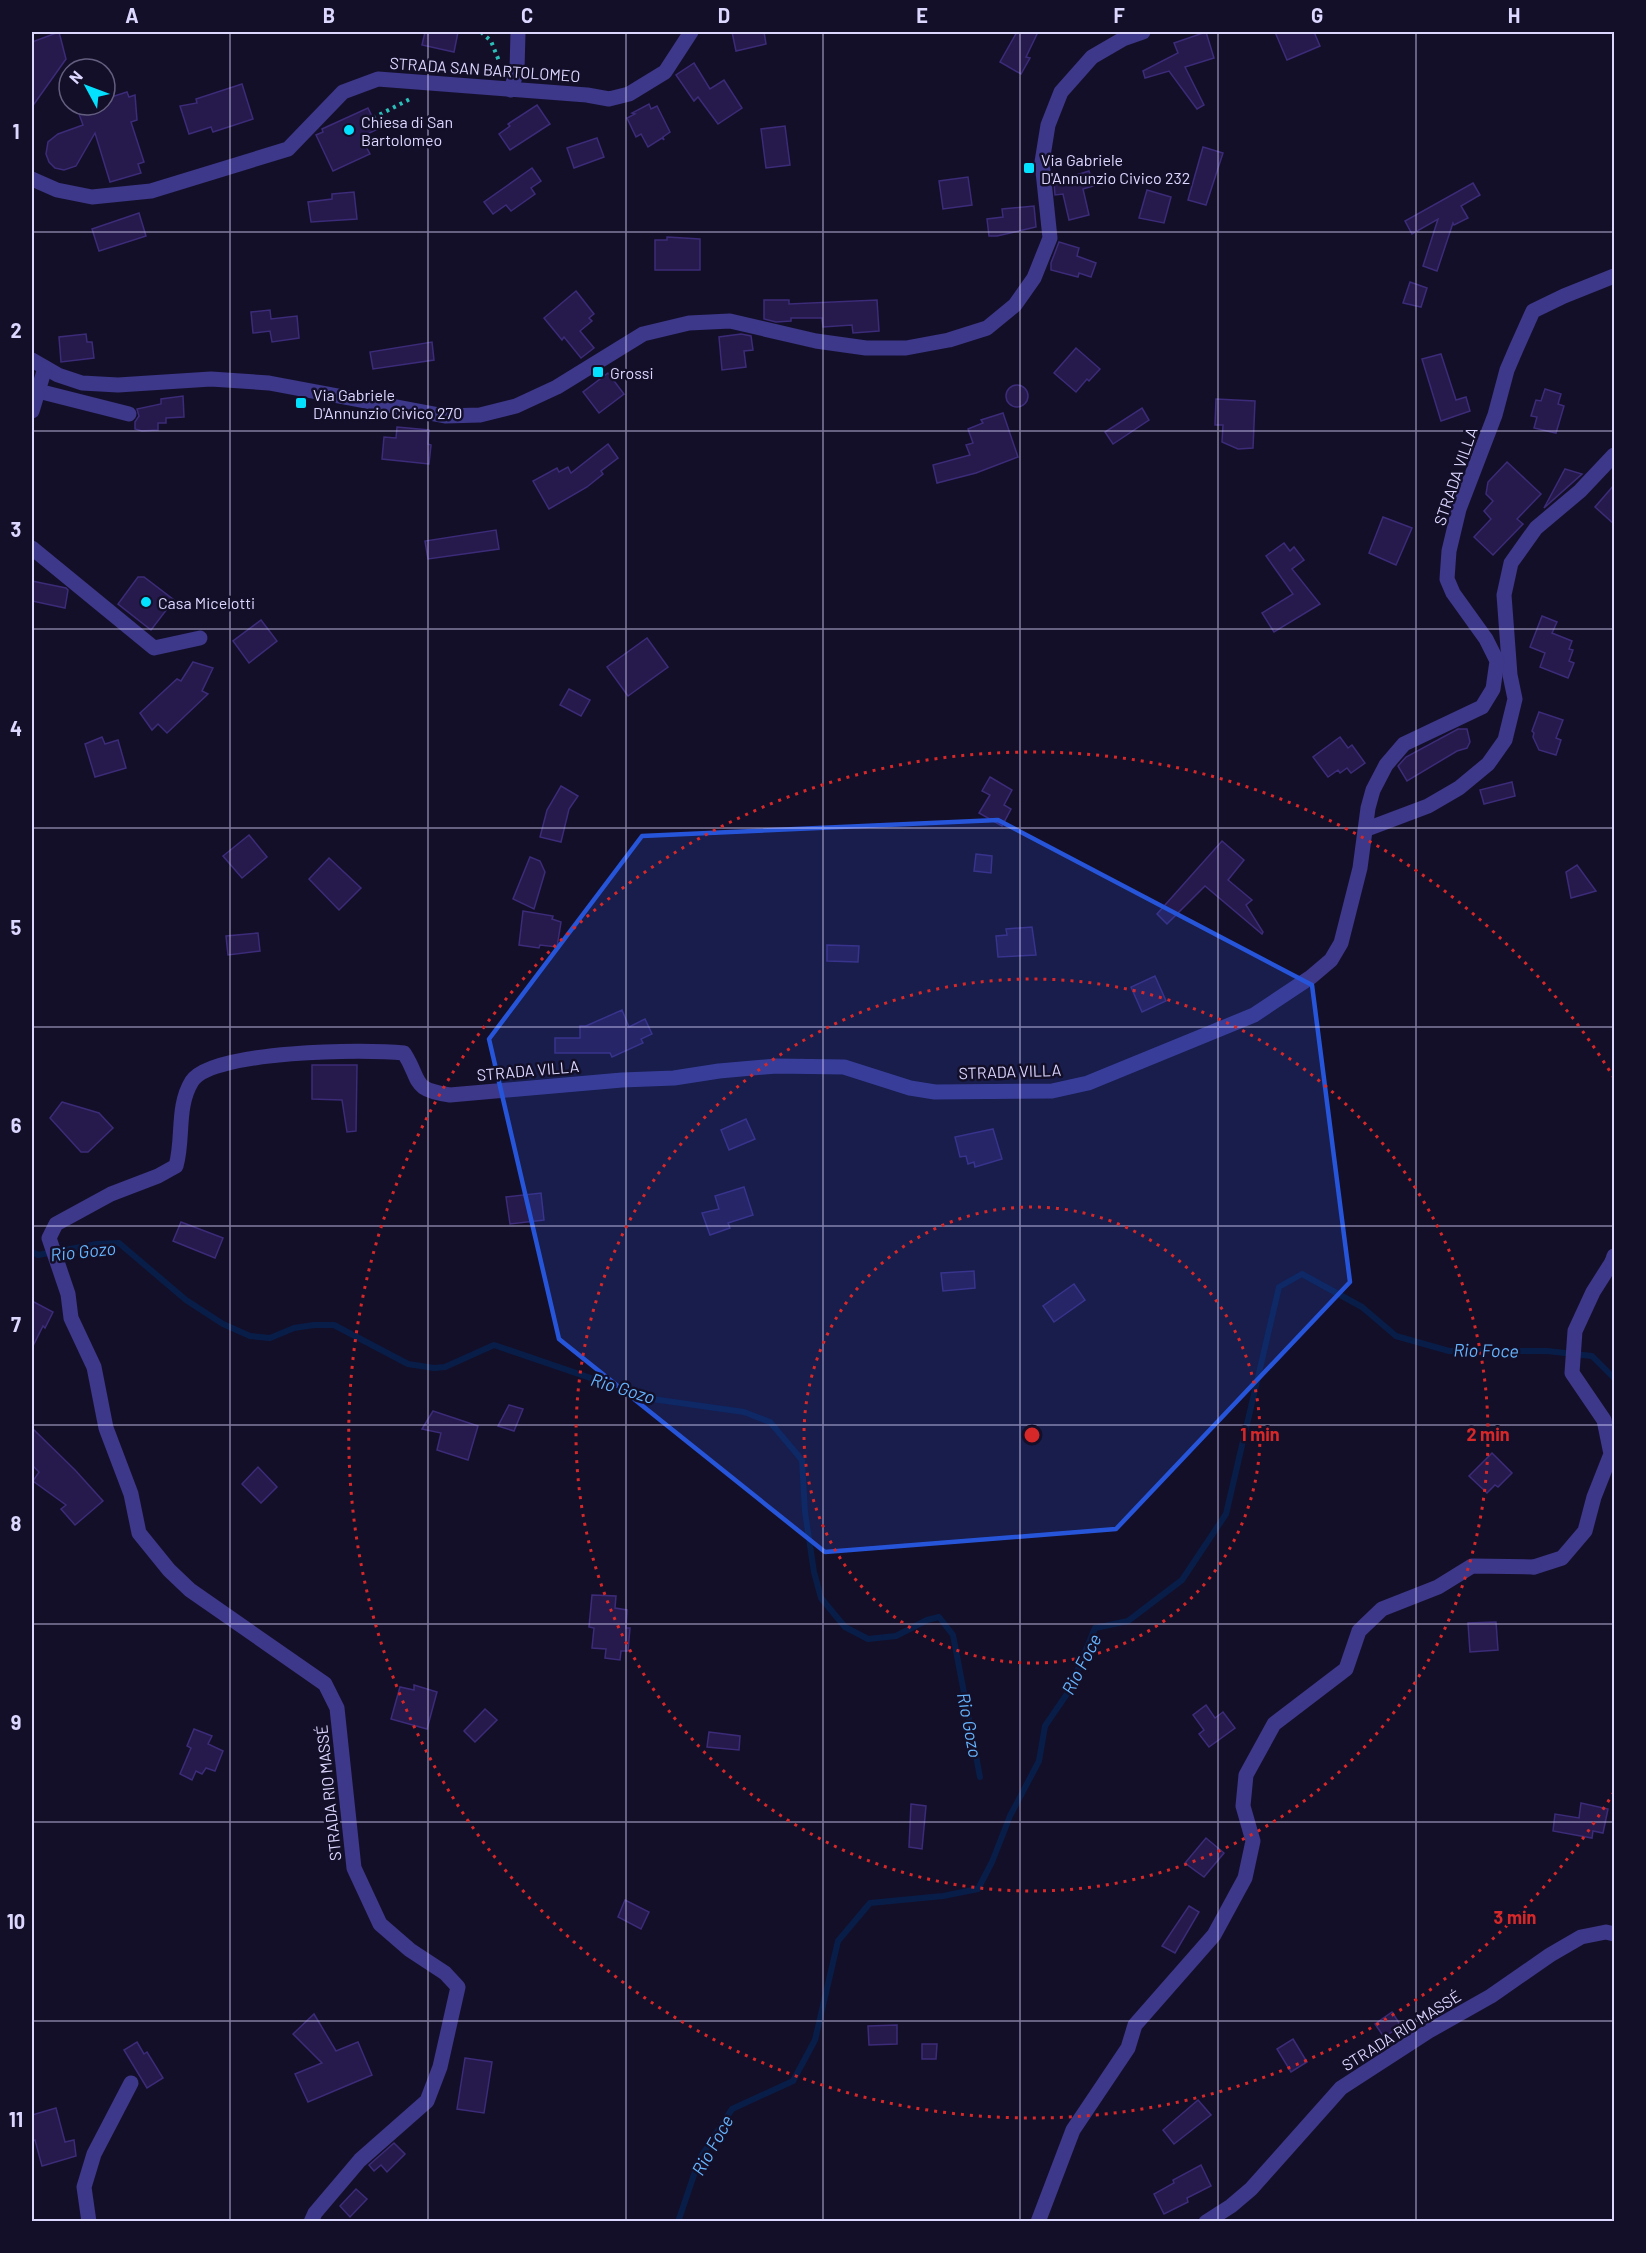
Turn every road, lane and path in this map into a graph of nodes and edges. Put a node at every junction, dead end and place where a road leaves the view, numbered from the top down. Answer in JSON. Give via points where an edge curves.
{"nodes":[{"id":1,"x":481,"y":32,"type":"edge"},
{"id":2,"x":518,"y":32,"type":"edge"},
{"id":3,"x":691,"y":32,"type":"edge"},
{"id":4,"x":1143,"y":32,"type":"edge"},
{"id":5,"x":506,"y":89,"type":"junction"},
{"id":6,"x":386,"y":113,"type":"dead end"},
{"id":7,"x":373,"y":118,"type":"dead end"},
{"id":8,"x":32,"y":179,"type":"edge"},
{"id":9,"x":1614,"y":276,"type":"edge"},
{"id":10,"x":38,"y":364,"type":"edge"},
{"id":11,"x":38,"y":391,"type":"junction"},
{"id":12,"x":32,"y":411,"type":"edge"},
{"id":13,"x":129,"y":414,"type":"dead end"},
{"id":14,"x":1614,"y":455,"type":"edge"},
{"id":15,"x":32,"y":548,"type":"edge"},
{"id":16,"x":200,"y":638,"type":"dead end"},
{"id":17,"x":1497,"y":661,"type":"junction"},
{"id":18,"x":1510,"y":675,"type":"junction"},
{"id":19,"x":1367,"y":829,"type":"junction"},
{"id":20,"x":1613,"y":1259,"type":"edge"},
{"id":21,"x":57,"y":1264,"type":"joint"},
{"id":22,"x":1614,"y":1934,"type":"edge"},
{"id":23,"x":131,"y":2083,"type":"dead end"},
{"id":24,"x":89,"y":2222,"type":"edge"},
{"id":25,"x":311,"y":2222,"type":"edge"},
{"id":26,"x":1038,"y":2222,"type":"edge"},
{"id":27,"x":1206,"y":2222,"type":"edge"}],
"edges":[{"from":1,"to":5,"type":"path","via":[[491,40]]},
{"from":2,"to":5,"type":"street","via":[[518,70]]},
{"from":3,"to":5,"type":"street","name":"STRADA SAN BARTOLOMEO","via":[[665,72],[629,94],[609,99]]},
{"from":4,"to":10,"type":"street","via":[[1092,57],[1061,92],[1048,125],[1042,162],[1050,238],[1034,278],[1015,305],[987,328],[949,340],[906,348],[866,348],[730,321],[689,323],[643,334],[557,387],[516,406],[480,415],[445,416],[269,383],[211,379],[118,385],[82,383]]},
{"from":5,"to":8,"type":"street","name":"STRADA SAN BARTOLOMEO","via":[[378,79],[343,92],[288,150],[151,191],[92,197],[57,190]]},
{"from":6,"to":7,"type":"path"},
{"from":9,"to":17,"type":"street","name":"STRADA VILLA","via":[[1533,311],[1507,370],[1496,416],[1460,509],[1449,551],[1447,579]]},
{"from":10,"to":11,"type":"street"},
{"from":11,"to":12,"type":"street"},
{"from":11,"to":13,"type":"street"},
{"from":14,"to":18,"type":"street","via":[[1580,491],[1536,528],[1511,563],[1504,595]]},
{"from":15,"to":16,"type":"street","via":[[154,648]]},
{"from":17,"to":18,"type":"street"},
{"from":17,"to":19,"type":"street","name":"STRADA VILLA","via":[[1493,689],[1482,707],[1404,744],[1386,765],[1373,790]]},
{"from":18,"to":19,"type":"street","via":[[1515,699],[1505,740],[1488,764],[1459,788],[1428,806]]},
{"from":19,"to":21,"type":"street","name":"STRADA VILLA","via":[[1341,943],[1331,960],[1254,1014],[1088,1083],[1052,1092],[935,1092],[844,1067],[776,1066],[450,1095],[421,1087],[404,1053],[330,1051],[238,1060],[217,1065],[194,1078],[184,1096],[176,1166],[111,1194],[56,1224],[49,1238]]},
{"from":20,"to":26,"type":"street","via":[[1575,1331],[1572,1373],[1604,1420],[1611,1454],[1585,1531],[1562,1558],[1533,1567],[1472,1566],[1438,1587],[1382,1610],[1359,1631],[1346,1669],[1274,1724],[1246,1775],[1242,1806],[1253,1841],[1245,1878],[1214,1935],[1135,2025],[1128,2048],[1073,2130]]},
{"from":21,"to":25,"type":"street","name":"STRADA RIO MASSÉ","via":[[68,1294],[71,1318],[94,1367],[106,1428],[131,1494],[139,1533],[190,1590],[325,1684],[337,1708],[354,1868],[380,1924],[410,1950],[445,1972],[458,1987],[440,2067],[427,2101],[360,2160]]},
{"from":22,"to":27,"type":"street","name":"STRADA RIO MASSÉ","via":[[1581,1937],[1550,1954],[1491,1996],[1341,2088],[1251,2189]]},
{"from":23,"to":24,"type":"street","via":[[94,2154],[84,2187]]}]}
